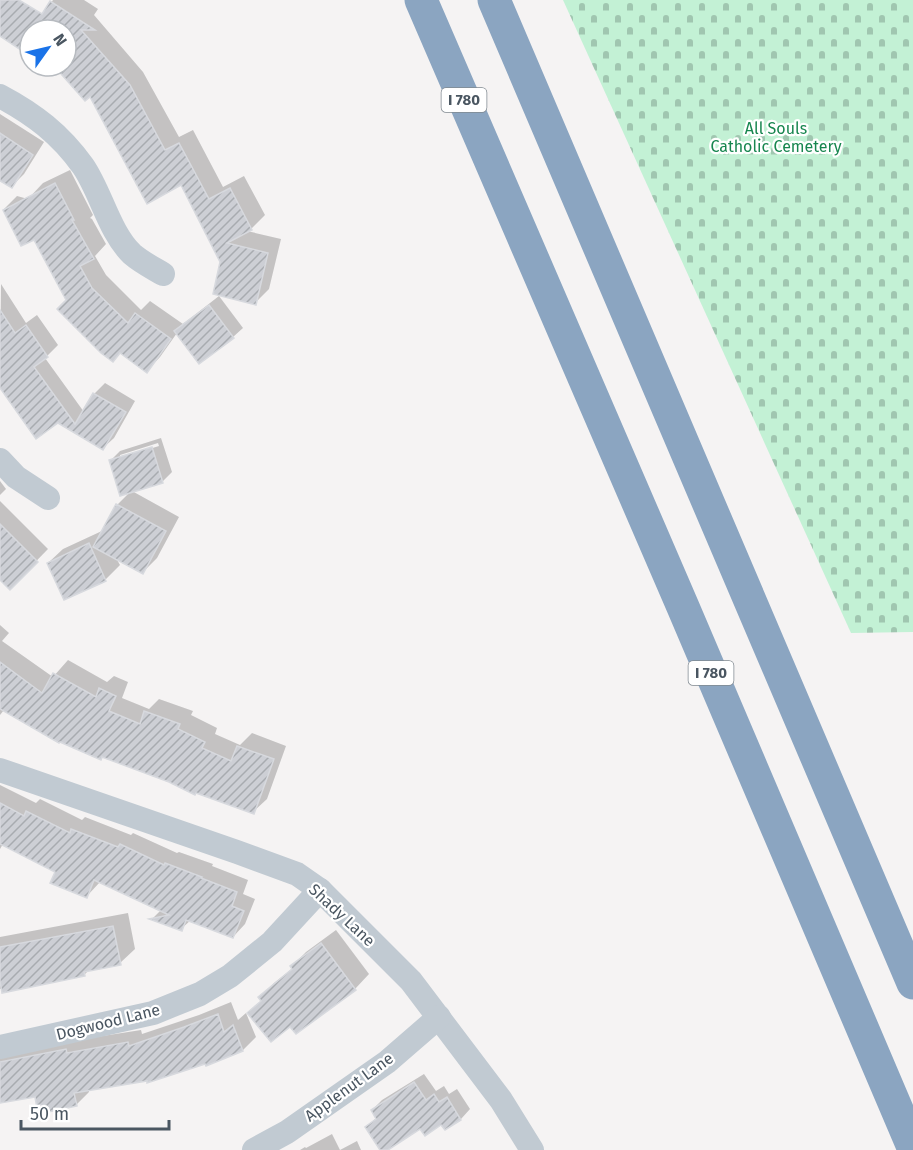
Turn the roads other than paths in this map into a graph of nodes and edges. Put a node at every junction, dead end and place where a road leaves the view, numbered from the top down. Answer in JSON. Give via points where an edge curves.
{"nodes":[{"id":1,"x":400,"y":0,"type":"edge"},
{"id":2,"x":421,"y":0,"type":"edge"},
{"id":3,"x":494,"y":0,"type":"edge"},
{"id":4,"x":519,"y":0,"type":"edge"},
{"id":5,"x":0,"y":96,"type":"edge"},
{"id":6,"x":553,"y":141,"type":"junction"},
{"id":7,"x":508,"y":200,"type":"junction"},
{"id":8,"x":163,"y":274,"type":"dead end"},
{"id":9,"x":0,"y":460,"type":"edge"},
{"id":10,"x":48,"y":498,"type":"dead end"},
{"id":11,"x":0,"y":770,"type":"edge"},
{"id":12,"x":320,"y":890,"type":"junction"},
{"id":13,"x":913,"y":983,"type":"edge"},
{"id":14,"x":439,"y":1017,"type":"junction"},
{"id":15,"x":0,"y":1047,"type":"edge"},
{"id":16,"x":913,"y":1147,"type":"edge"},
{"id":17,"x":254,"y":1150,"type":"edge"},
{"id":18,"x":532,"y":1150,"type":"edge"}],
"edges":[{"from":1,"to":7,"type":"highway","via":[[442,89]]},
{"from":2,"to":7,"type":"highway","number":"I 780"},
{"from":3,"to":6,"type":"highway"},
{"from":4,"to":6,"type":"highway","via":[[549,89]]},
{"from":5,"to":8,"type":"street","via":[[44,123],[68,147],[84,168],[120,239],[132,254]]},
{"from":6,"to":13,"type":"highway"},
{"from":7,"to":16,"type":"highway","number":"I 780"},
{"from":9,"to":10,"type":"street","via":[[16,477]]},
{"from":11,"to":12,"type":"street","name":"Shady Lane","via":[[297,874]]},
{"from":12,"to":14,"type":"street","name":"Shady Lane","via":[[411,981]]},
{"from":12,"to":15,"type":"street","name":"Dogwood Lane","via":[[272,942],[200,994],[153,1013]]},
{"from":14,"to":17,"type":"street","name":"Applenut Lane","via":[[387,1062]]},
{"from":14,"to":18,"type":"street","name":"Shady Lane","via":[[501,1100]]}]}
